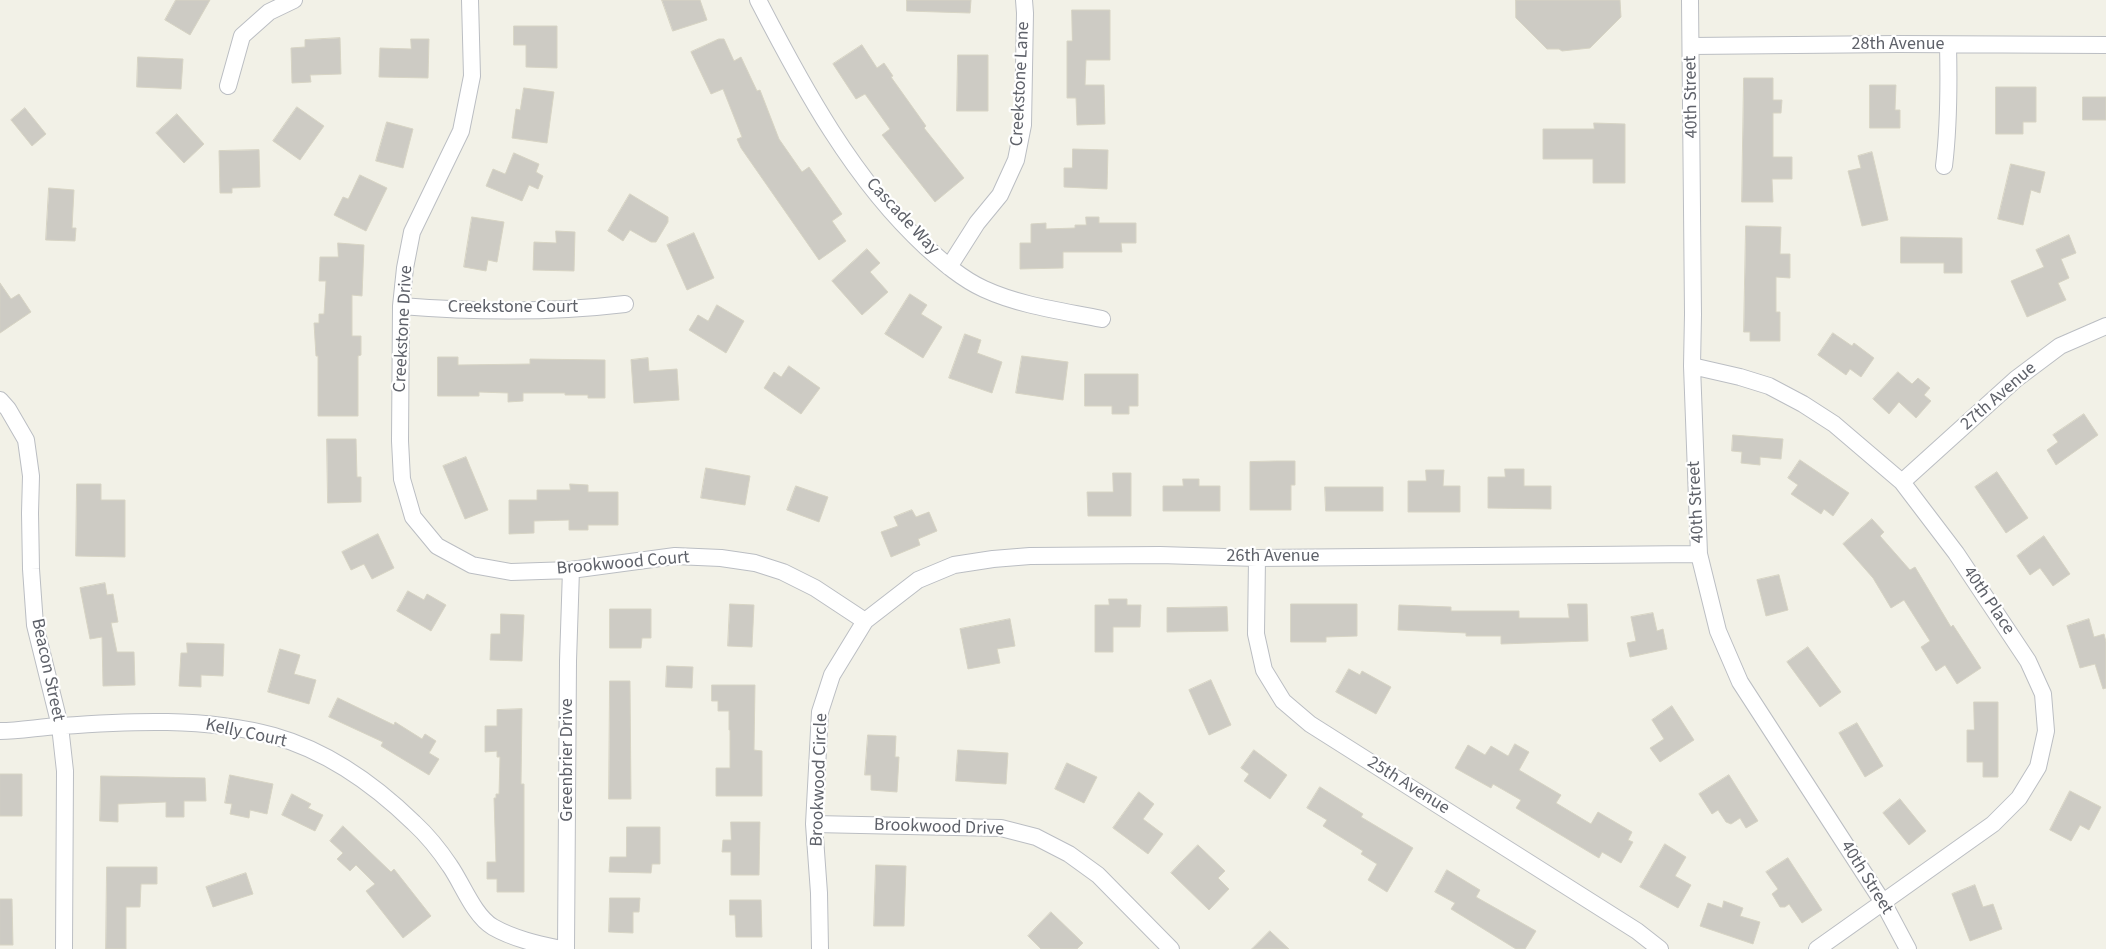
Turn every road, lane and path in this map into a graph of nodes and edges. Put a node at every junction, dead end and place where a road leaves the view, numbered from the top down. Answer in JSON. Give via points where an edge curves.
{"nodes":[{"id":1,"x":294,"y":0,"type":"edge"},
{"id":2,"x":470,"y":0,"type":"edge"},
{"id":3,"x":758,"y":0,"type":"edge"},
{"id":4,"x":1024,"y":0,"type":"edge"},
{"id":5,"x":1690,"y":0,"type":"edge"},
{"id":6,"x":1948,"y":45,"type":"junction"},
{"id":7,"x":2106,"y":45,"type":"edge"},
{"id":8,"x":1691,"y":46,"type":"junction"},
{"id":9,"x":228,"y":86,"type":"dead end"},
{"id":10,"x":1944,"y":166,"type":"dead end"},
{"id":11,"x":949,"y":267,"type":"junction"},
{"id":12,"x":625,"y":304,"type":"dead end"},
{"id":13,"x":401,"y":306,"type":"junction"},
{"id":14,"x":1102,"y":319,"type":"dead end"},
{"id":15,"x":2106,"y":326,"type":"edge"},
{"id":16,"x":1692,"y":366,"type":"junction"},
{"id":17,"x":0,"y":400,"type":"edge"},
{"id":18,"x":1902,"y":482,"type":"junction"},
{"id":19,"x":1699,"y":554,"type":"junction"},
{"id":20,"x":458,"y":558,"type":"joint"},
{"id":21,"x":1257,"y":558,"type":"junction"},
{"id":22,"x":571,"y":570,"type":"junction"},
{"id":23,"x":865,"y":622,"type":"junction"},
{"id":24,"x":60,"y":726,"type":"junction"},
{"id":25,"x":0,"y":731,"type":"edge"},
{"id":26,"x":814,"y":824,"type":"junction"},
{"id":27,"x":1884,"y":904,"type":"junction"},
{"id":28,"x":64,"y":949,"type":"edge"},
{"id":29,"x":561,"y":949,"type":"edge"},
{"id":30,"x":566,"y":949,"type":"edge"},
{"id":31,"x":820,"y":949,"type":"edge"},
{"id":32,"x":1172,"y":949,"type":"edge"},
{"id":33,"x":1660,"y":949,"type":"edge"},
{"id":34,"x":1818,"y":949,"type":"edge"},
{"id":35,"x":1908,"y":949,"type":"edge"}],
"edges":[{"from":1,"to":9,"type":"street","via":[[269,12],[242,36]]},
{"from":2,"to":13,"type":"street","name":"Creekstone Drive","via":[[472,76],[461,130],[412,232]]},
{"from":3,"to":11,"type":"street","name":"Cascade Way","via":[[803,86],[875,193],[913,235]]},
{"from":4,"to":11,"type":"street","name":"Creekstone Lane","via":[[1023,124],[1016,160],[1000,195],[977,223]]},
{"from":5,"to":8,"type":"street","name":"40th Street"},
{"from":6,"to":7,"type":"street","name":"28th Avenue"},
{"from":6,"to":8,"type":"street","name":"28th Avenue"},
{"from":6,"to":10,"type":"street","via":[[1949,104]]},
{"from":8,"to":16,"type":"street","name":"40th Street"},
{"from":11,"to":14,"type":"street","name":"Cascade Way","via":[[983,288],[1008,298]]},
{"from":12,"to":13,"type":"street","name":"Creekstone Court","via":[[551,311]]},
{"from":13,"to":20,"type":"street","name":"Creekstone Drive","via":[[402,479],[413,517],[436,546]]},
{"from":15,"to":18,"type":"street","name":"27th Avenue","via":[[2060,346],[2016,380]]},
{"from":16,"to":18,"type":"street","name":"40th Place","via":[[1769,386],[1803,404],[1834,424]]},
{"from":16,"to":19,"type":"street","name":"40th Street"},
{"from":17,"to":24,"type":"street","name":"Beacon Street","via":[[26,440],[31,476],[35,625]]},
{"from":18,"to":27,"type":"street","name":"40th Place","via":[[1956,553],[2028,661],[2042,694],[2046,730],[2038,767],[2019,798],[1993,824]]},
{"from":19,"to":21,"type":"street","name":"26th Avenue"},
{"from":19,"to":27,"type":"street","name":"40th Street","via":[[1718,631],[1740,682]]},
{"from":20,"to":22,"type":"street","name":"Brookwood Court","via":[[472,565],[511,572]]},
{"from":21,"to":23,"type":"street","name":"26th Avenue","via":[[1030,556],[954,565],[918,580]]},
{"from":21,"to":33,"type":"street","name":"25th Avenue","via":[[1256,634],[1264,670],[1283,701],[1310,724],[1637,931]]},
{"from":22,"to":23,"type":"street","name":"Brookwood Court","via":[[675,556],[755,563],[815,588]]},
{"from":22,"to":30,"type":"street","name":"Greenbrier Drive"},
{"from":23,"to":26,"type":"street","name":"Brookwood Circle","via":[[832,675],[820,712]]},
{"from":24,"to":25,"type":"street","name":"Kelly Court"},
{"from":24,"to":28,"type":"street","name":"Beacon Street","via":[[65,771]]},
{"from":24,"to":29,"type":"street","name":"Kelly Court","via":[[164,722],[219,725],[275,736],[327,757],[374,787],[415,824],[450,866],[468,899],[492,926],[526,941]]},
{"from":26,"to":31,"type":"street","name":"Brookwood Circle","via":[[820,893]]},
{"from":26,"to":32,"type":"street","name":"Brookwood Drive","via":[[1001,828],[1036,837],[1069,854],[1098,875]]},
{"from":27,"to":34,"type":"street"},
{"from":27,"to":35,"type":"street","name":"40th Street"}]}
